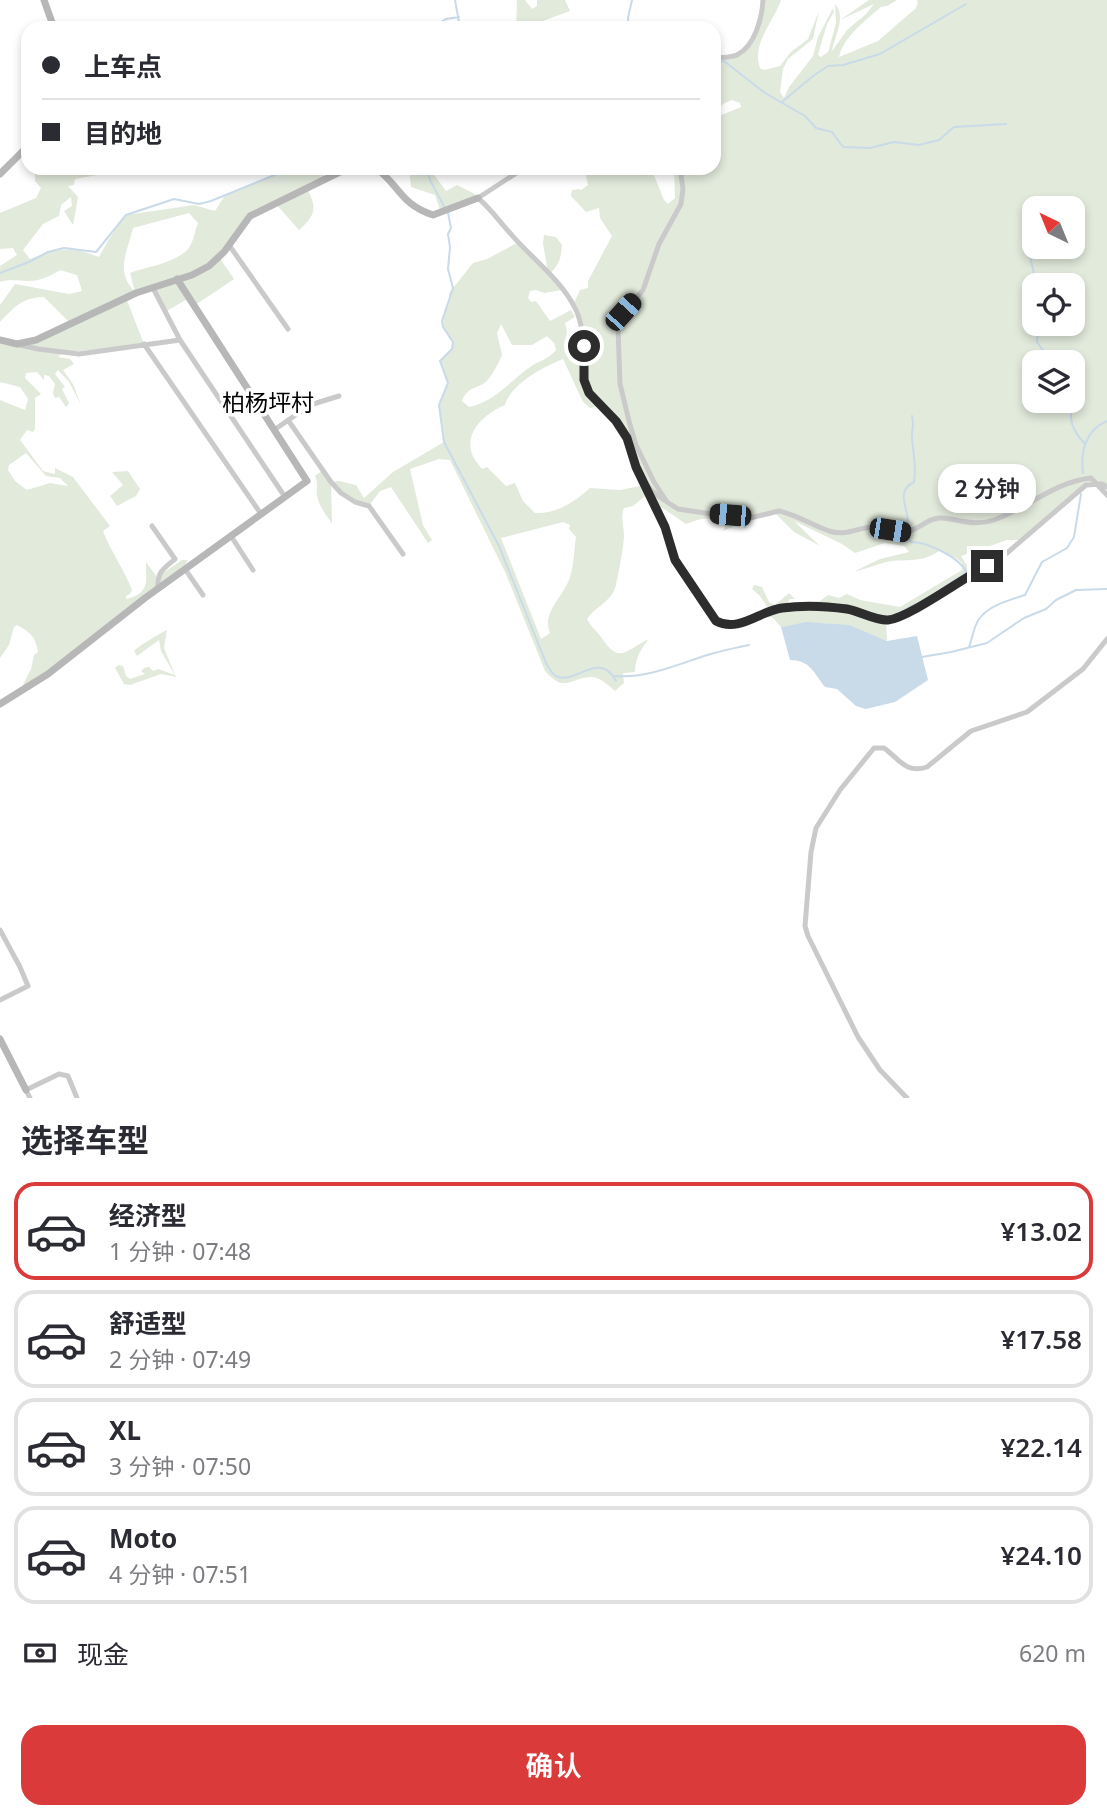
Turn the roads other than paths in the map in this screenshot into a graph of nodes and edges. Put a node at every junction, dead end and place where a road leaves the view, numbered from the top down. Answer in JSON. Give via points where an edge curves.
{"nodes":[{"id":1,"x":44,"y":0,"type":"edge"},
{"id":2,"x":763,"y":0,"type":"edge"},
{"id":3,"x":52,"y":21,"type":"edge"},
{"id":4,"x":721,"y":57,"type":"edge"},
{"id":5,"x":21,"y":153,"type":"edge"},
{"id":6,"x":0,"y":174,"type":"edge"},
{"id":7,"x":334,"y":175,"type":"edge"},
{"id":8,"x":383,"y":175,"type":"edge"},
{"id":9,"x":513,"y":175,"type":"edge"},
{"id":10,"x":680,"y":175,"type":"edge"},
{"id":11,"x":478,"y":198,"type":"junction"},
{"id":12,"x":229,"y":245,"type":"junction"},
{"id":13,"x":177,"y":279,"type":"junction"},
{"id":14,"x":153,"y":288,"type":"junction"},
{"id":15,"x":288,"y":329,"type":"dead end"},
{"id":16,"x":0,"y":340,"type":"edge"},
{"id":17,"x":180,"y":340,"type":"junction"},
{"id":18,"x":17,"y":344,"type":"junction"},
{"id":19,"x":144,"y":344,"type":"junction"},
{"id":20,"x":339,"y":396,"type":"dead end"},
{"id":21,"x":288,"y":420,"type":"junction"},
{"id":22,"x":274,"y":430,"type":"junction"},
{"id":23,"x":1099,"y":484,"type":"junction"},
{"id":24,"x":1107,"y":487,"type":"edge"},
{"id":25,"x":648,"y":490,"type":"junction"},
{"id":26,"x":1107,"y":495,"type":"edge"},
{"id":27,"x":285,"y":497,"type":"junction"},
{"id":28,"x":667,"y":502,"type":"junction"},
{"id":29,"x":261,"y":514,"type":"junction"},
{"id":30,"x":152,"y":526,"type":"dead end"},
{"id":31,"x":231,"y":536,"type":"junction"},
{"id":32,"x":403,"y":554,"type":"dead end"},
{"id":33,"x":185,"y":569,"type":"junction"},
{"id":34,"x":253,"y":570,"type":"dead end"},
{"id":35,"x":158,"y":588,"type":"junction"},
{"id":36,"x":203,"y":595,"type":"dead end"},
{"id":37,"x":1107,"y":639,"type":"edge"},
{"id":38,"x":0,"y":704,"type":"edge"},
{"id":39,"x":0,"y":930,"type":"edge"},
{"id":40,"x":0,"y":1000,"type":"edge"},
{"id":41,"x":0,"y":1038,"type":"edge"},
{"id":42,"x":28,"y":1094,"type":"edge"},
{"id":43,"x":77,"y":1098,"type":"edge"},
{"id":44,"x":907,"y":1098,"type":"edge"}],
"edges":[{"from":1,"to":3,"type":"street"},
{"from":2,"to":4,"type":"street","via":[[760,23],[744,50]]},
{"from":5,"to":6,"type":"street"},
{"from":7,"to":12,"type":"street","via":[[250,216]]},
{"from":8,"to":11,"type":"street","via":[[416,209],[433,215]]},
{"from":9,"to":11,"type":"street"},
{"from":10,"to":28,"type":"street","via":[[681,204],[659,244],[643,290],[623,312],[617,344],[620,384],[636,445]]},
{"from":11,"to":25,"type":"street","via":[[573,305],[584,334],[584,380],[589,393],[627,438]]},
{"from":12,"to":13,"type":"street","via":[[209,266]]},
{"from":12,"to":15,"type":"street"},
{"from":13,"to":14,"type":"street"},
{"from":13,"to":22,"type":"street"},
{"from":14,"to":17,"type":"street"},
{"from":14,"to":18,"type":"street","via":[[36,340]]},
{"from":16,"to":18,"type":"street"},
{"from":17,"to":19,"type":"street"},
{"from":17,"to":27,"type":"street"},
{"from":18,"to":19,"type":"street","via":[[79,354]]},
{"from":19,"to":29,"type":"street"},
{"from":20,"to":21,"type":"street","via":[[310,405]]},
{"from":21,"to":22,"type":"street"},
{"from":21,"to":32,"type":"street","via":[[331,482],[355,502],[369,506]]},
{"from":22,"to":27,"type":"street","via":[[307,481]]},
{"from":23,"to":24,"type":"street"},
{"from":23,"to":25,"type":"street","via":[[1081,488],[1007,553],[897,618],[886,621],[847,609],[797,607],[779,608],[734,625],[716,621],[675,560]]},
{"from":23,"to":26,"type":"street"},
{"from":23,"to":28,"type":"street","via":[[1091,478],[1076,480],[991,521],[933,519],[904,533],[873,527],[845,534],[779,511],[740,518],[678,509]]},
{"from":25,"to":28,"type":"street"},
{"from":27,"to":29,"type":"street"},
{"from":29,"to":31,"type":"street"},
{"from":30,"to":35,"type":"street","via":[[175,559],[160,571]]},
{"from":31,"to":33,"type":"street"},
{"from":31,"to":34,"type":"street"},
{"from":33,"to":35,"type":"street"},
{"from":33,"to":36,"type":"street"},
{"from":35,"to":38,"type":"street","via":[[48,674]]},
{"from":37,"to":44,"type":"street","via":[[1083,669],[1027,712],[971,731],[924,768],[908,768],[884,748],[874,748],[816,828],[808,936],[858,1037],[880,1070]]},
{"from":39,"to":40,"type":"street","via":[[28,986]]},
{"from":41,"to":42,"type":"street"},
{"from":42,"to":43,"type":"street","via":[[59,1074],[68,1076]]}]}
